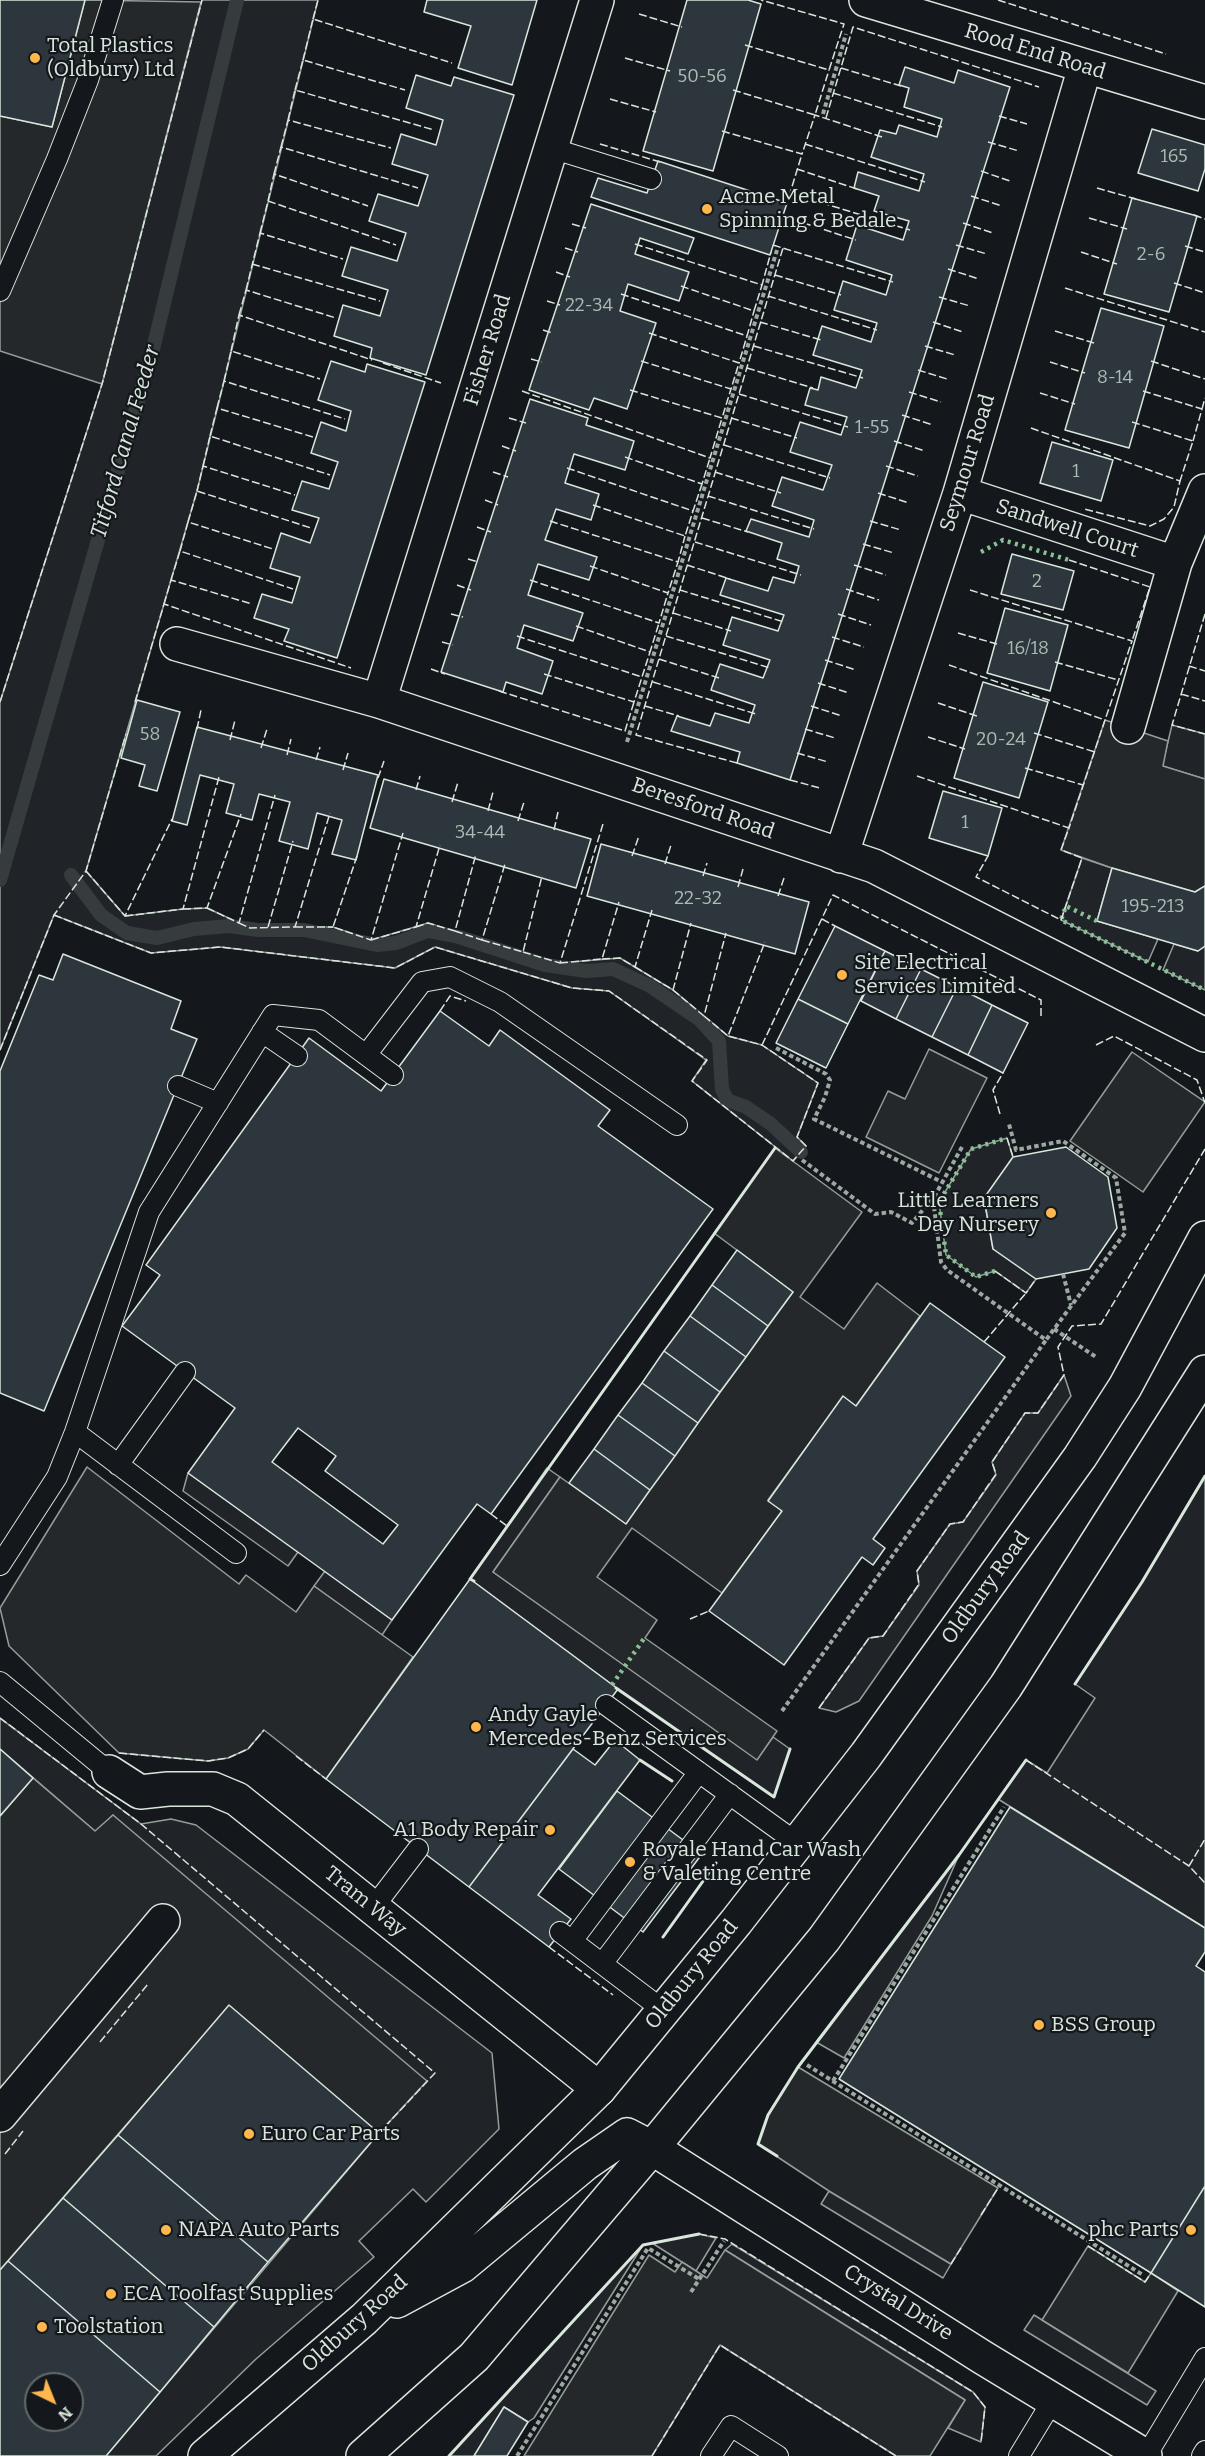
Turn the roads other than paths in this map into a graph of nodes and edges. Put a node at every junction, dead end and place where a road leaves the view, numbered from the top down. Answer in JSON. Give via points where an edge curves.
{"nodes":[{"id":1,"x":114,"y":0,"type":"edge"},
{"id":2,"x":597,"y":0,"type":"edge"},
{"id":3,"x":866,"y":0,"type":"edge"},
{"id":4,"x":1085,"y":67,"type":"junction"},
{"id":5,"x":1205,"y":102,"type":"edge"},
{"id":6,"x":551,"y":148,"type":"junction"},
{"id":7,"x":651,"y":179,"type":"dead end"},
{"id":8,"x":0,"y":291,"type":"edge"},
{"id":9,"x":1205,"y":491,"type":"edge"},
{"id":10,"x":960,"y":494,"type":"junction"},
{"id":11,"x":1175,"y":563,"type":"junction"},
{"id":12,"x":177,"y":644,"type":"dead end"},
{"id":13,"x":379,"y":701,"type":"junction"},
{"id":14,"x":1128,"y":727,"type":"dead end"},
{"id":15,"x":841,"y":856,"type":"junction"},
{"id":16,"x":262,"y":1032,"type":"junction"},
{"id":17,"x":1205,"y":1035,"type":"edge"},
{"id":18,"x":366,"y":1055,"type":"junction"},
{"id":19,"x":297,"y":1056,"type":"dead end"},
{"id":20,"x":393,"y":1075,"type":"dead end"},
{"id":21,"x":178,"y":1086,"type":"dead end"},
{"id":22,"x":218,"y":1103,"type":"junction"},
{"id":23,"x":677,"y":1125,"type":"dead end"},
{"id":24,"x":1205,"y":1238,"type":"edge"},
{"id":25,"x":185,"y":1372,"type":"dead end"},
{"id":26,"x":1205,"y":1372,"type":"edge"},
{"id":27,"x":75,"y":1431,"type":"junction"},
{"id":28,"x":118,"y":1465,"type":"junction"},
{"id":29,"x":236,"y":1553,"type":"dead end"},
{"id":30,"x":0,"y":1565,"type":"edge"},
{"id":31,"x":0,"y":1682,"type":"edge"},
{"id":32,"x":606,"y":1705,"type":"dead end"},
{"id":33,"x":109,"y":1772,"type":"joint"},
{"id":34,"x":699,"y":1772,"type":"junction"},
{"id":35,"x":730,"y":1794,"type":"junction"},
{"id":36,"x":797,"y":1843,"type":"junction"},
{"id":37,"x":418,"y":1849,"type":"dead end"},
{"id":38,"x":373,"y":1908,"type":"junction"},
{"id":39,"x":163,"y":1921,"type":"dead end"},
{"id":40,"x":602,"y":1964,"type":"junction"},
{"id":41,"x":663,"y":2010,"type":"junction"},
{"id":42,"x":599,"y":2089,"type":"junction"},
{"id":43,"x":0,"y":2115,"type":"edge"},
{"id":44,"x":652,"y":2148,"type":"junction"},
{"id":45,"x":364,"y":2319,"type":"junction"},
{"id":46,"x":1205,"y":2358,"type":"edge"},
{"id":47,"x":1053,"y":2400,"type":"junction"},
{"id":48,"x":1205,"y":2451,"type":"edge"},
{"id":49,"x":771,"y":2454,"type":"edge"},
{"id":50,"x":205,"y":2456,"type":"edge"},
{"id":51,"x":363,"y":2456,"type":"edge"},
{"id":52,"x":711,"y":2456,"type":"edge"},
{"id":53,"x":1019,"y":2456,"type":"edge"},
{"id":54,"x":1145,"y":2456,"type":"edge"},
{"id":55,"x":1202,"y":2456,"type":"edge"}],
"edges":[{"from":1,"to":8,"type":"lane","via":[[88,81]]},
{"from":2,"to":6,"type":"street","name":"Fisher Road"},
{"from":3,"to":4,"type":"street","name":"Rood End Road"},
{"from":4,"to":5,"type":"street","name":"Rood End Road"},
{"from":4,"to":10,"type":"street","name":"Seymour Road"},
{"from":6,"to":7,"type":"lane"},
{"from":6,"to":13,"type":"street","name":"Fisher Road"},
{"from":9,"to":11,"type":"street"},
{"from":10,"to":11,"type":"street","name":"Sandwell Court"},
{"from":10,"to":15,"type":"street","name":"Seymour Road"},
{"from":11,"to":14,"type":"street"},
{"from":12,"to":13,"type":"street","name":"Beresford Road"},
{"from":13,"to":15,"type":"street","name":"Beresford Road"},
{"from":15,"to":17,"type":"street","name":"Beresford Road","via":[[874,867]]},
{"from":16,"to":18,"type":"lane","via":[[273,1014],[319,1020]]},
{"from":16,"to":19,"type":"lane"},
{"from":16,"to":22,"type":"lane"},
{"from":18,"to":20,"type":"lane"},
{"from":18,"to":23,"type":"lane","via":[[422,982],[450,977],[500,1002]]},
{"from":21,"to":22,"type":"lane"},
{"from":22,"to":27,"type":"lane","via":[[149,1212]]},
{"from":24,"to":36,"type":"street","name":"Oldbury Road","via":[[1102,1424],[866,1755]]},
{"from":25,"to":28,"type":"lane"},
{"from":26,"to":44,"type":"street","via":[[1006,1686],[831,1929]]},
{"from":27,"to":28,"type":"lane"},
{"from":27,"to":30,"type":"lane","via":[[57,1477]]},
{"from":28,"to":29,"type":"lane"},
{"from":31,"to":33,"type":"lane"},
{"from":32,"to":34,"type":"lane"},
{"from":33,"to":38,"type":"street","name":"Tram Way","via":[[140,1792],[213,1789],[237,1799]]},
{"from":34,"to":35,"type":"lane"},
{"from":34,"to":40,"type":"lane","via":[[566,1937]]},
{"from":35,"to":36,"type":"lane"},
{"from":35,"to":40,"type":"lane"},
{"from":36,"to":41,"type":"street","name":"Oldbury Road"},
{"from":37,"to":38,"type":"lane"},
{"from":38,"to":42,"type":"street","name":"Tram Way"},
{"from":39,"to":43,"type":"street"},
{"from":40,"to":41,"type":"lane"},
{"from":41,"to":42,"type":"street","name":"Oldbury Road"},
{"from":42,"to":45,"type":"street","name":"Oldbury Road"},
{"from":44,"to":45,"type":"street","name":"Crystal Drive","via":[[627,2135],[585,2164],[462,2266]]},
{"from":44,"to":47,"type":"street","name":"Crystal Drive"},
{"from":44,"to":51,"type":"street","via":[[474,2358]]},
{"from":45,"to":50,"type":"street","name":"Oldbury Road"},
{"from":46,"to":54,"type":"lane"},
{"from":47,"to":53,"type":"lane"},
{"from":47,"to":54,"type":"street","name":"Crystal Drive"},
{"from":48,"to":55,"type":"lane"},
{"from":49,"to":52,"type":"lane","via":[[730,2426]]}]}
